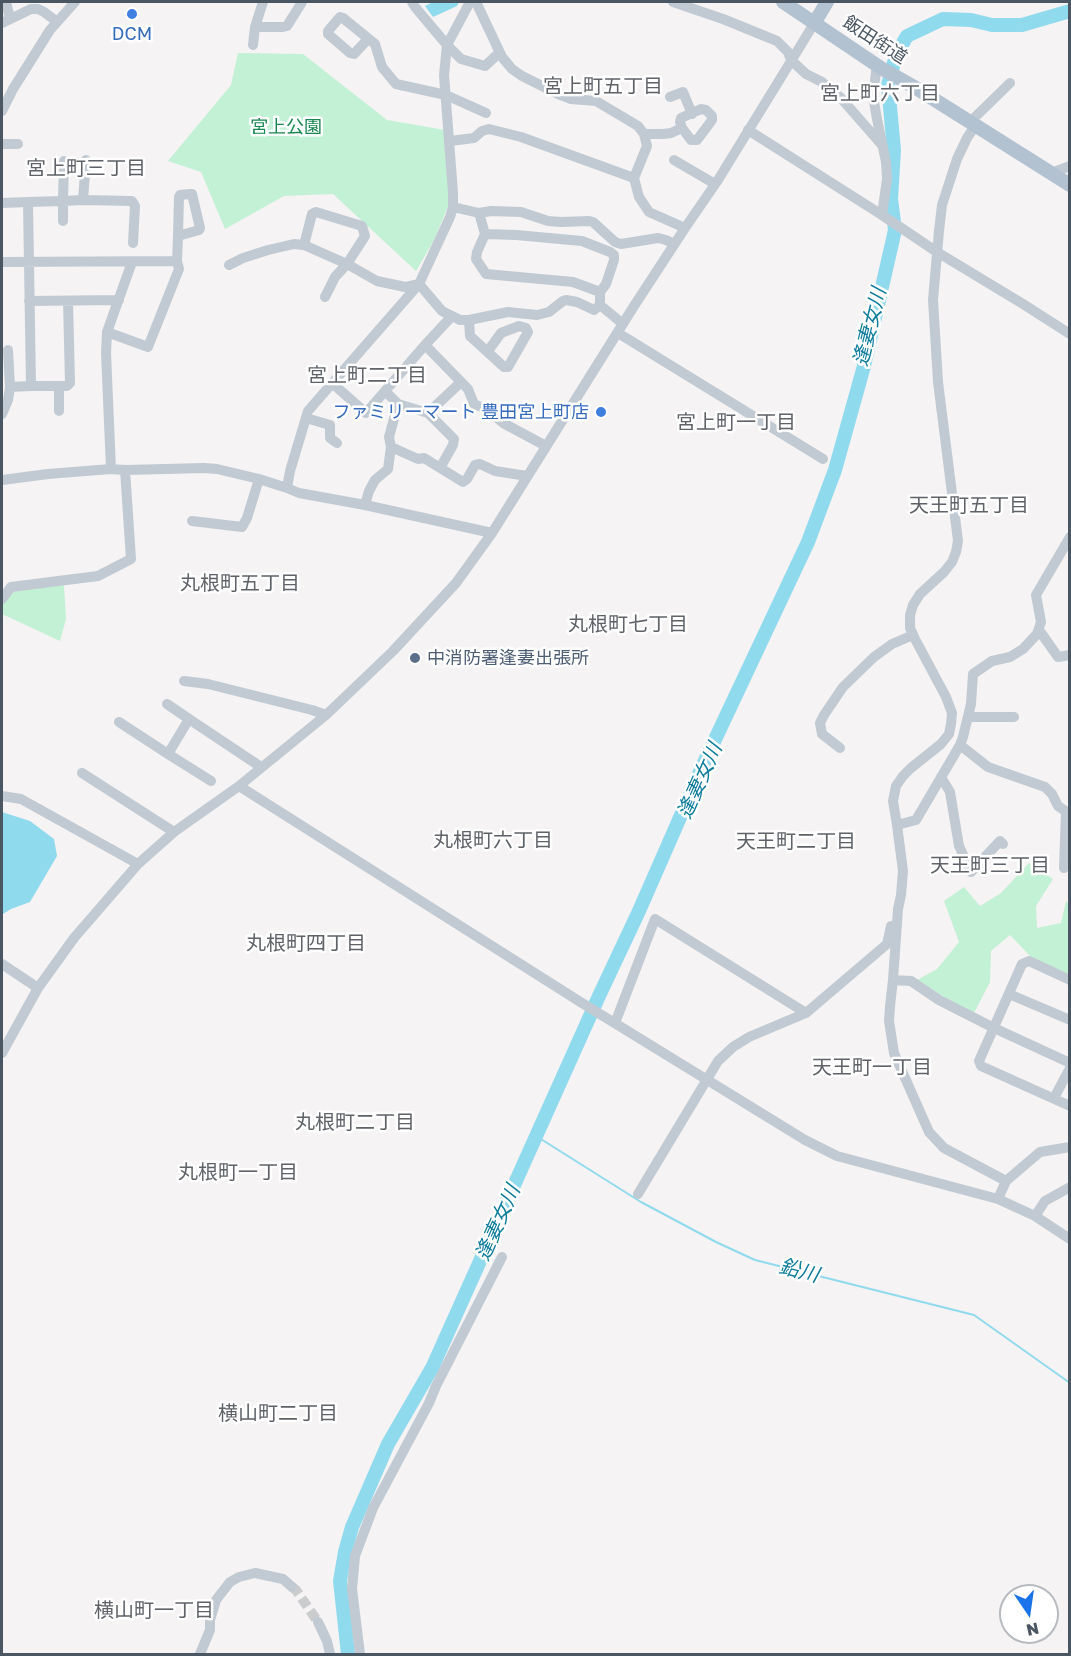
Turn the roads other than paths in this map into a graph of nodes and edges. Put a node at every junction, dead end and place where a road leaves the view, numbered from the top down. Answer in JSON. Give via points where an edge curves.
{"nodes":[{"id":1,"x":6,"y":2,"type":"edge"},
{"id":2,"x":75,"y":2,"type":"edge"},
{"id":3,"x":263,"y":2,"type":"edge"},
{"id":4,"x":302,"y":2,"type":"edge"},
{"id":5,"x":412,"y":2,"type":"edge"},
{"id":6,"x":470,"y":2,"type":"edge"},
{"id":7,"x":476,"y":2,"type":"edge"},
{"id":8,"x":673,"y":2,"type":"edge"},
{"id":9,"x":783,"y":2,"type":"edge"},
{"id":10,"x":827,"y":2,"type":"edge"},
{"id":11,"x":6,"y":21,"type":"edge"},
{"id":12,"x":56,"y":21,"type":"junction"},
{"id":13,"x":815,"y":22,"type":"junction"},
{"id":14,"x":255,"y":27,"type":"junction"},
{"id":15,"x":368,"y":39,"type":"dead end"},
{"id":16,"x":253,"y":45,"type":"dead end"},
{"id":17,"x":447,"y":45,"type":"junction"},
{"id":18,"x":499,"y":53,"type":"junction"},
{"id":19,"x":791,"y":60,"type":"junction"},
{"id":20,"x":879,"y":66,"type":"junction"},
{"id":21,"x":1010,"y":83,"type":"dead end"},
{"id":22,"x":446,"y":95,"type":"junction"},
{"id":23,"x":670,"y":97,"type":"dead end"},
{"id":24,"x":2,"y":111,"type":"edge"},
{"id":25,"x":486,"y":112,"type":"dead end"},
{"id":26,"x":692,"y":114,"type":"junction"},
{"id":27,"x":973,"y":124,"type":"junction"},
{"id":28,"x":682,"y":128,"type":"junction"},
{"id":29,"x":748,"y":130,"type":"junction"},
{"id":30,"x":644,"y":134,"type":"junction"},
{"id":31,"x":450,"y":141,"type":"junction"},
{"id":32,"x":2,"y":144,"type":"edge"},
{"id":33,"x":18,"y":144,"type":"dead end"},
{"id":34,"x":882,"y":145,"type":"junction"},
{"id":35,"x":86,"y":160,"type":"dead end"},
{"id":36,"x":674,"y":160,"type":"dead end"},
{"id":37,"x":64,"y":161,"type":"dead end"},
{"id":38,"x":1070,"y":166,"type":"edge"},
{"id":39,"x":1051,"y":174,"type":"junction"},
{"id":40,"x":634,"y":178,"type":"junction"},
{"id":41,"x":715,"y":184,"type":"junction"},
{"id":42,"x":1070,"y":185,"type":"edge"},
{"id":43,"x":83,"y":200,"type":"junction"},
{"id":44,"x":63,"y":201,"type":"junction"},
{"id":45,"x":28,"y":202,"type":"junction"},
{"id":46,"x":2,"y":203,"type":"edge"},
{"id":47,"x":453,"y":207,"type":"junction"},
{"id":48,"x":480,"y":213,"type":"junction"},
{"id":49,"x":884,"y":216,"type":"junction"},
{"id":50,"x":63,"y":221,"type":"dead end"},
{"id":51,"x":685,"y":228,"type":"junction"},
{"id":52,"x":485,"y":234,"type":"junction"},
{"id":53,"x":178,"y":236,"type":"dead end"},
{"id":54,"x":133,"y":243,"type":"dead end"},
{"id":55,"x":674,"y":244,"type":"junction"},
{"id":56,"x":304,"y":245,"type":"junction"},
{"id":57,"x":937,"y":252,"type":"junction"},
{"id":58,"x":177,"y":261,"type":"junction"},
{"id":59,"x":2,"y":262,"type":"edge"},
{"id":60,"x":28,"y":262,"type":"junction"},
{"id":61,"x":132,"y":262,"type":"junction"},
{"id":62,"x":347,"y":264,"type":"junction"},
{"id":63,"x":229,"y":266,"type":"dead end"},
{"id":64,"x":419,"y":284,"type":"junction"},
{"id":65,"x":600,"y":292,"type":"junction"},
{"id":66,"x":325,"y":297,"type":"dead end"},
{"id":67,"x":119,"y":300,"type":"junction"},
{"id":68,"x":68,"y":301,"type":"junction"},
{"id":69,"x":29,"y":302,"type":"junction"},
{"id":70,"x":600,"y":305,"type":"junction"},
{"id":71,"x":453,"y":316,"type":"junction"},
{"id":72,"x":469,"y":320,"type":"junction"},
{"id":73,"x":620,"y":328,"type":"junction"},
{"id":74,"x":107,"y":332,"type":"junction"},
{"id":75,"x":1070,"y":334,"type":"edge"},
{"id":76,"x":425,"y":345,"type":"junction"},
{"id":77,"x":8,"y":350,"type":"dead end"},
{"id":78,"x":488,"y":351,"type":"dead end"},
{"id":79,"x":461,"y":382,"type":"junction"},
{"id":80,"x":332,"y":383,"type":"junction"},
{"id":81,"x":31,"y":386,"type":"junction"},
{"id":82,"x":59,"y":386,"type":"junction"},
{"id":83,"x":10,"y":387,"type":"junction"},
{"id":84,"x":385,"y":392,"type":"junction"},
{"id":85,"x":398,"y":404,"type":"junction"},
{"id":86,"x":59,"y":411,"type":"dead end"},
{"id":87,"x":428,"y":413,"type":"junction"},
{"id":88,"x":2,"y":414,"type":"edge"},
{"id":89,"x":306,"y":418,"type":"junction"},
{"id":90,"x":337,"y":443,"type":"dead end"},
{"id":91,"x":546,"y":446,"type":"junction"},
{"id":92,"x":391,"y":447,"type":"junction"},
{"id":93,"x":823,"y":459,"type":"dead end"},
{"id":94,"x":440,"y":468,"type":"junction"},
{"id":95,"x":111,"y":469,"type":"junction"},
{"id":96,"x":125,"y":470,"type":"junction"},
{"id":97,"x":526,"y":476,"type":"junction"},
{"id":98,"x":259,"y":479,"type":"junction"},
{"id":99,"x":2,"y":480,"type":"edge"},
{"id":100,"x":287,"y":488,"type":"junction"},
{"id":101,"x":365,"y":505,"type":"junction"},
{"id":102,"x":192,"y":521,"type":"dead end"},
{"id":103,"x":492,"y":532,"type":"junction"},
{"id":104,"x":1070,"y":537,"type":"edge"},
{"id":105,"x":2,"y":599,"type":"edge"},
{"id":106,"x":1039,"y":630,"type":"junction"},
{"id":107,"x":913,"y":635,"type":"junction"},
{"id":108,"x":1070,"y":655,"type":"edge"},
{"id":109,"x":184,"y":681,"type":"dead end"},
{"id":110,"x":166,"y":705,"type":"dead end"},
{"id":111,"x":326,"y":715,"type":"junction"},
{"id":112,"x":968,"y":717,"type":"junction"},
{"id":113,"x":1014,"y":717,"type":"dead end"},
{"id":114,"x":189,"y":719,"type":"junction"},
{"id":115,"x":118,"y":722,"type":"dead end"},
{"id":116,"x":960,"y":745,"type":"junction"},
{"id":117,"x":840,"y":748,"type":"dead end"},
{"id":118,"x":168,"y":754,"type":"junction"},
{"id":119,"x":261,"y":767,"type":"junction"},
{"id":120,"x":82,"y":773,"type":"dead end"},
{"id":121,"x":941,"y":777,"type":"junction"},
{"id":122,"x":211,"y":781,"type":"dead end"},
{"id":123,"x":239,"y":786,"type":"junction"},
{"id":124,"x":2,"y":796,"type":"edge"},
{"id":125,"x":1068,"y":813,"type":"edge"},
{"id":126,"x":897,"y":825,"type":"junction"},
{"id":127,"x":174,"y":832,"type":"junction"},
{"id":128,"x":1003,"y":844,"type":"dead end"},
{"id":129,"x":138,"y":864,"type":"junction"},
{"id":130,"x":1064,"y":868,"type":"dead end"},
{"id":131,"x":898,"y":909,"type":"junction"},
{"id":132,"x":2,"y":964,"type":"edge"},
{"id":133,"x":893,"y":980,"type":"junction"},
{"id":134,"x":1070,"y":980,"type":"edge"},
{"id":135,"x":38,"y":988,"type":"junction"},
{"id":136,"x":1009,"y":994,"type":"junction"},
{"id":137,"x":806,"y":1013,"type":"junction"},
{"id":138,"x":1070,"y":1020,"type":"edge"},
{"id":139,"x":611,"y":1021,"type":"junction"},
{"id":140,"x":994,"y":1028,"type":"junction"},
{"id":141,"x":2,"y":1053,"type":"edge"},
{"id":142,"x":1070,"y":1063,"type":"edge"},
{"id":143,"x":1070,"y":1068,"type":"edge"},
{"id":144,"x":706,"y":1079,"type":"junction"},
{"id":145,"x":1053,"y":1098,"type":"junction"},
{"id":146,"x":1070,"y":1106,"type":"edge"},
{"id":147,"x":1070,"y":1147,"type":"edge"},
{"id":148,"x":1006,"y":1181,"type":"junction"},
{"id":149,"x":1070,"y":1187,"type":"edge"},
{"id":150,"x":638,"y":1194,"type":"dead end"},
{"id":151,"x":998,"y":1199,"type":"junction"},
{"id":152,"x":1035,"y":1216,"type":"junction"},
{"id":153,"x":1070,"y":1239,"type":"edge"},
{"id":154,"x":502,"y":1257,"type":"dead end"},
{"id":155,"x":292,"y":1587,"type":"tunnel mouth"},
{"id":156,"x":318,"y":1622,"type":"tunnel mouth"},
{"id":157,"x":200,"y":1654,"type":"edge"},
{"id":158,"x":330,"y":1654,"type":"edge"},
{"id":159,"x":360,"y":1654,"type":"edge"}],
"edges":[{"from":1,"to":11,"type":"street"},
{"from":2,"to":12,"type":"street"},
{"from":3,"to":14,"type":"street"},
{"from":4,"to":14,"type":"street","via":[[287,26]]},
{"from":5,"to":17,"type":"street"},
{"from":6,"to":17,"type":"street"},
{"from":7,"to":18,"type":"street"},
{"from":8,"to":19,"type":"street","via":[[777,40]]},
{"from":9,"to":13,"type":"main road","name":"飯田街道"},
{"from":10,"to":13,"type":"main road"},
{"from":11,"to":12,"type":"street","via":[[38,9]]},
{"from":12,"to":24,"type":"street"},
{"from":13,"to":19,"type":"street"},
{"from":13,"to":20,"type":"main road","name":"飯田街道"},
{"from":14,"to":16,"type":"street"},
{"from":15,"to":22,"type":"street","via":[[376,46],[385,71],[396,84]]},
{"from":17,"to":18,"type":"street","via":[[461,59],[485,66]]},
{"from":17,"to":22,"type":"street"},
{"from":18,"to":30,"type":"street","via":[[529,81],[572,99],[596,101],[638,126]]},
{"from":19,"to":29,"type":"street"},
{"from":19,"to":34,"type":"street","via":[[836,92]]},
{"from":20,"to":27,"type":"main road","name":"飯田街道"},
{"from":20,"to":34,"type":"street","via":[[873,96]]},
{"from":21,"to":27,"type":"street"},
{"from":22,"to":25,"type":"street"},
{"from":22,"to":31,"type":"street"},
{"from":23,"to":26,"type":"street","via":[[683,92]]},
{"from":26,"to":28,"type":"street","via":[[681,118]]},
{"from":26,"to":28,"type":"street","via":[[703,109],[712,120],[697,140],[692,140]]},
{"from":27,"to":39,"type":"main road","name":"飯田街道"},
{"from":27,"to":57,"type":"street","via":[[942,205]]},
{"from":28,"to":30,"type":"street","via":[[671,133]]},
{"from":29,"to":41,"type":"street"},
{"from":29,"to":49,"type":"street"},
{"from":30,"to":40,"type":"street","via":[[647,146]]},
{"from":31,"to":40,"type":"street","via":[[474,138],[489,129]]},
{"from":31,"to":47,"type":"street"},
{"from":32,"to":33,"type":"street"},
{"from":34,"to":49,"type":"street","via":[[887,179]]},
{"from":35,"to":43,"type":"street"},
{"from":36,"to":41,"type":"street"},
{"from":37,"to":44,"type":"street"},
{"from":38,"to":39,"type":"street"},
{"from":39,"to":42,"type":"main road","name":"飯田街道"},
{"from":40,"to":51,"type":"street","via":[[636,192],[646,209]]},
{"from":41,"to":51,"type":"street"},
{"from":43,"to":44,"type":"street"},
{"from":43,"to":54,"type":"street","via":[[132,201]]},
{"from":44,"to":45,"type":"street"},
{"from":44,"to":50,"type":"street"},
{"from":45,"to":46,"type":"street"},
{"from":45,"to":60,"type":"street"},
{"from":47,"to":48,"type":"street"},
{"from":47,"to":64,"type":"street"},
{"from":48,"to":52,"type":"street"},
{"from":48,"to":55,"type":"street","via":[[509,211],[561,222],[589,221],[621,244],[658,238]]},
{"from":49,"to":57,"type":"street"},
{"from":51,"to":55,"type":"street"},
{"from":52,"to":65,"type":"street","via":[[476,259],[486,274],[573,282]]},
{"from":52,"to":65,"type":"street","via":[[582,241],[610,252],[614,260]]},
{"from":53,"to":58,"type":"street"},
{"from":55,"to":73,"type":"street"},
{"from":56,"to":62,"type":"street"},
{"from":56,"to":62,"type":"street","via":[[312,214],[316,212],[362,226],[365,236]]},
{"from":56,"to":63,"type":"street","via":[[268,250]]},
{"from":57,"to":75,"type":"street"},
{"from":57,"to":107,"type":"street","via":[[933,300],[935,351],[958,541],[952,561],[913,605]]},
{"from":58,"to":61,"type":"street"},
{"from":58,"to":74,"type":"street","via":[[179,269],[148,347]]},
{"from":59,"to":60,"type":"street"},
{"from":60,"to":61,"type":"street"},
{"from":60,"to":69,"type":"street"},
{"from":61,"to":67,"type":"street"},
{"from":62,"to":64,"type":"street","via":[[377,281],[405,287]]},
{"from":62,"to":66,"type":"street"},
{"from":64,"to":71,"type":"street","via":[[442,311]]},
{"from":64,"to":80,"type":"street"},
{"from":65,"to":70,"type":"street"},
{"from":67,"to":68,"type":"street"},
{"from":67,"to":74,"type":"street"},
{"from":68,"to":69,"type":"street"},
{"from":68,"to":82,"type":"street","via":[[70,380],[67,386]]},
{"from":69,"to":81,"type":"street"},
{"from":70,"to":72,"type":"street","via":[[594,310],[566,300],[537,315],[508,312]]},
{"from":70,"to":73,"type":"street"},
{"from":71,"to":72,"type":"street"},
{"from":71,"to":76,"type":"street"},
{"from":72,"to":78,"type":"street","via":[[471,336],[504,367],[508,367],[528,333],[526,328],[519,326],[501,333]]},
{"from":73,"to":91,"type":"street"},
{"from":73,"to":93,"type":"street"},
{"from":74,"to":95,"type":"street"},
{"from":76,"to":79,"type":"street"},
{"from":76,"to":84,"type":"street"},
{"from":77,"to":83,"type":"street"},
{"from":79,"to":87,"type":"street"},
{"from":79,"to":91,"type":"street","via":[[474,404]]},
{"from":80,"to":84,"type":"street","via":[[366,413]]},
{"from":80,"to":89,"type":"street"},
{"from":81,"to":82,"type":"street"},
{"from":81,"to":83,"type":"street"},
{"from":82,"to":86,"type":"street"},
{"from":83,"to":88,"type":"street"},
{"from":84,"to":85,"type":"street"},
{"from":85,"to":87,"type":"street"},
{"from":85,"to":92,"type":"street","via":[[389,437]]},
{"from":87,"to":94,"type":"street","via":[[454,440]]},
{"from":89,"to":90,"type":"street","via":[[330,425],[330,438]]},
{"from":89,"to":100,"type":"street"},
{"from":91,"to":97,"type":"street"},
{"from":92,"to":94,"type":"street"},
{"from":92,"to":101,"type":"street","via":[[388,469],[375,480]]},
{"from":94,"to":97,"type":"street","via":[[463,482],[480,464]]},
{"from":95,"to":96,"type":"street"},
{"from":95,"to":99,"type":"street"},
{"from":96,"to":98,"type":"street","via":[[204,468]]},
{"from":96,"to":105,"type":"street","via":[[131,559],[98,576],[10,587]]},
{"from":97,"to":103,"type":"street"},
{"from":98,"to":100,"type":"street"},
{"from":98,"to":102,"type":"street","via":[[242,527]]},
{"from":100,"to":101,"type":"street"},
{"from":101,"to":103,"type":"street"},
{"from":103,"to":111,"type":"street","via":[[456,582],[393,651]]},
{"from":104,"to":106,"type":"street","via":[[1038,591]]},
{"from":106,"to":108,"type":"street","via":[[1058,657]]},
{"from":106,"to":112,"type":"street","via":[[1023,649],[992,661],[973,674]]},
{"from":107,"to":117,"type":"street","via":[[892,644],[868,662],[843,687],[824,715],[820,723],[822,734]]},
{"from":107,"to":126,"type":"street","via":[[952,713],[949,734],[896,786],[893,801]]},
{"from":109,"to":111,"type":"street"},
{"from":110,"to":114,"type":"street"},
{"from":111,"to":119,"type":"street"},
{"from":112,"to":113,"type":"street"},
{"from":112,"to":116,"type":"street"},
{"from":114,"to":118,"type":"street"},
{"from":114,"to":119,"type":"street"},
{"from":115,"to":118,"type":"street"},
{"from":116,"to":121,"type":"street"},
{"from":116,"to":125,"type":"street","via":[[988,768],[1045,787]]},
{"from":118,"to":122,"type":"street"},
{"from":119,"to":123,"type":"street"},
{"from":120,"to":127,"type":"street"},
{"from":121,"to":126,"type":"street","via":[[916,820]]},
{"from":121,"to":128,"type":"street","via":[[950,792],[959,846],[971,872],[1000,841]]},
{"from":123,"to":127,"type":"street"},
{"from":123,"to":139,"type":"street"},
{"from":124,"to":129,"type":"street","via":[[21,799]]},
{"from":125,"to":130,"type":"street"},
{"from":126,"to":131,"type":"street","via":[[903,871]]},
{"from":127,"to":129,"type":"street"},
{"from":129,"to":135,"type":"street"},
{"from":131,"to":133,"type":"street"},
{"from":131,"to":137,"type":"street","via":[[887,944]]},
{"from":132,"to":135,"type":"street"},
{"from":133,"to":140,"type":"street","via":[[911,981]]},
{"from":133,"to":148,"type":"street","via":[[890,1021],[894,1053],[929,1132],[944,1148]]},
{"from":134,"to":136,"type":"street","via":[[1029,961],[1022,964]]},
{"from":135,"to":141,"type":"street"},
{"from":136,"to":138,"type":"street"},
{"from":136,"to":140,"type":"street"},
{"from":137,"to":139,"type":"street","via":[[655,918]]},
{"from":137,"to":144,"type":"street","via":[[733,1047]]},
{"from":139,"to":144,"type":"street"},
{"from":140,"to":142,"type":"street"},
{"from":140,"to":145,"type":"street","via":[[979,1061],[981,1066]]},
{"from":143,"to":145,"type":"street"},
{"from":144,"to":150,"type":"street"},
{"from":144,"to":151,"type":"street","via":[[837,1156]]},
{"from":145,"to":146,"type":"street"},
{"from":147,"to":148,"type":"street","via":[[1040,1152]]},
{"from":148,"to":151,"type":"street"},
{"from":149,"to":152,"type":"street","via":[[1046,1201]]},
{"from":151,"to":152,"type":"street"},
{"from":152,"to":153,"type":"street"},
{"from":154,"to":159,"type":"street","via":[[373,1508],[355,1556],[352,1589]]},
{"from":155,"to":157,"type":"street","via":[[283,1579],[255,1573],[230,1582],[216,1600]]},
{"from":156,"to":158,"type":"street"}]}
